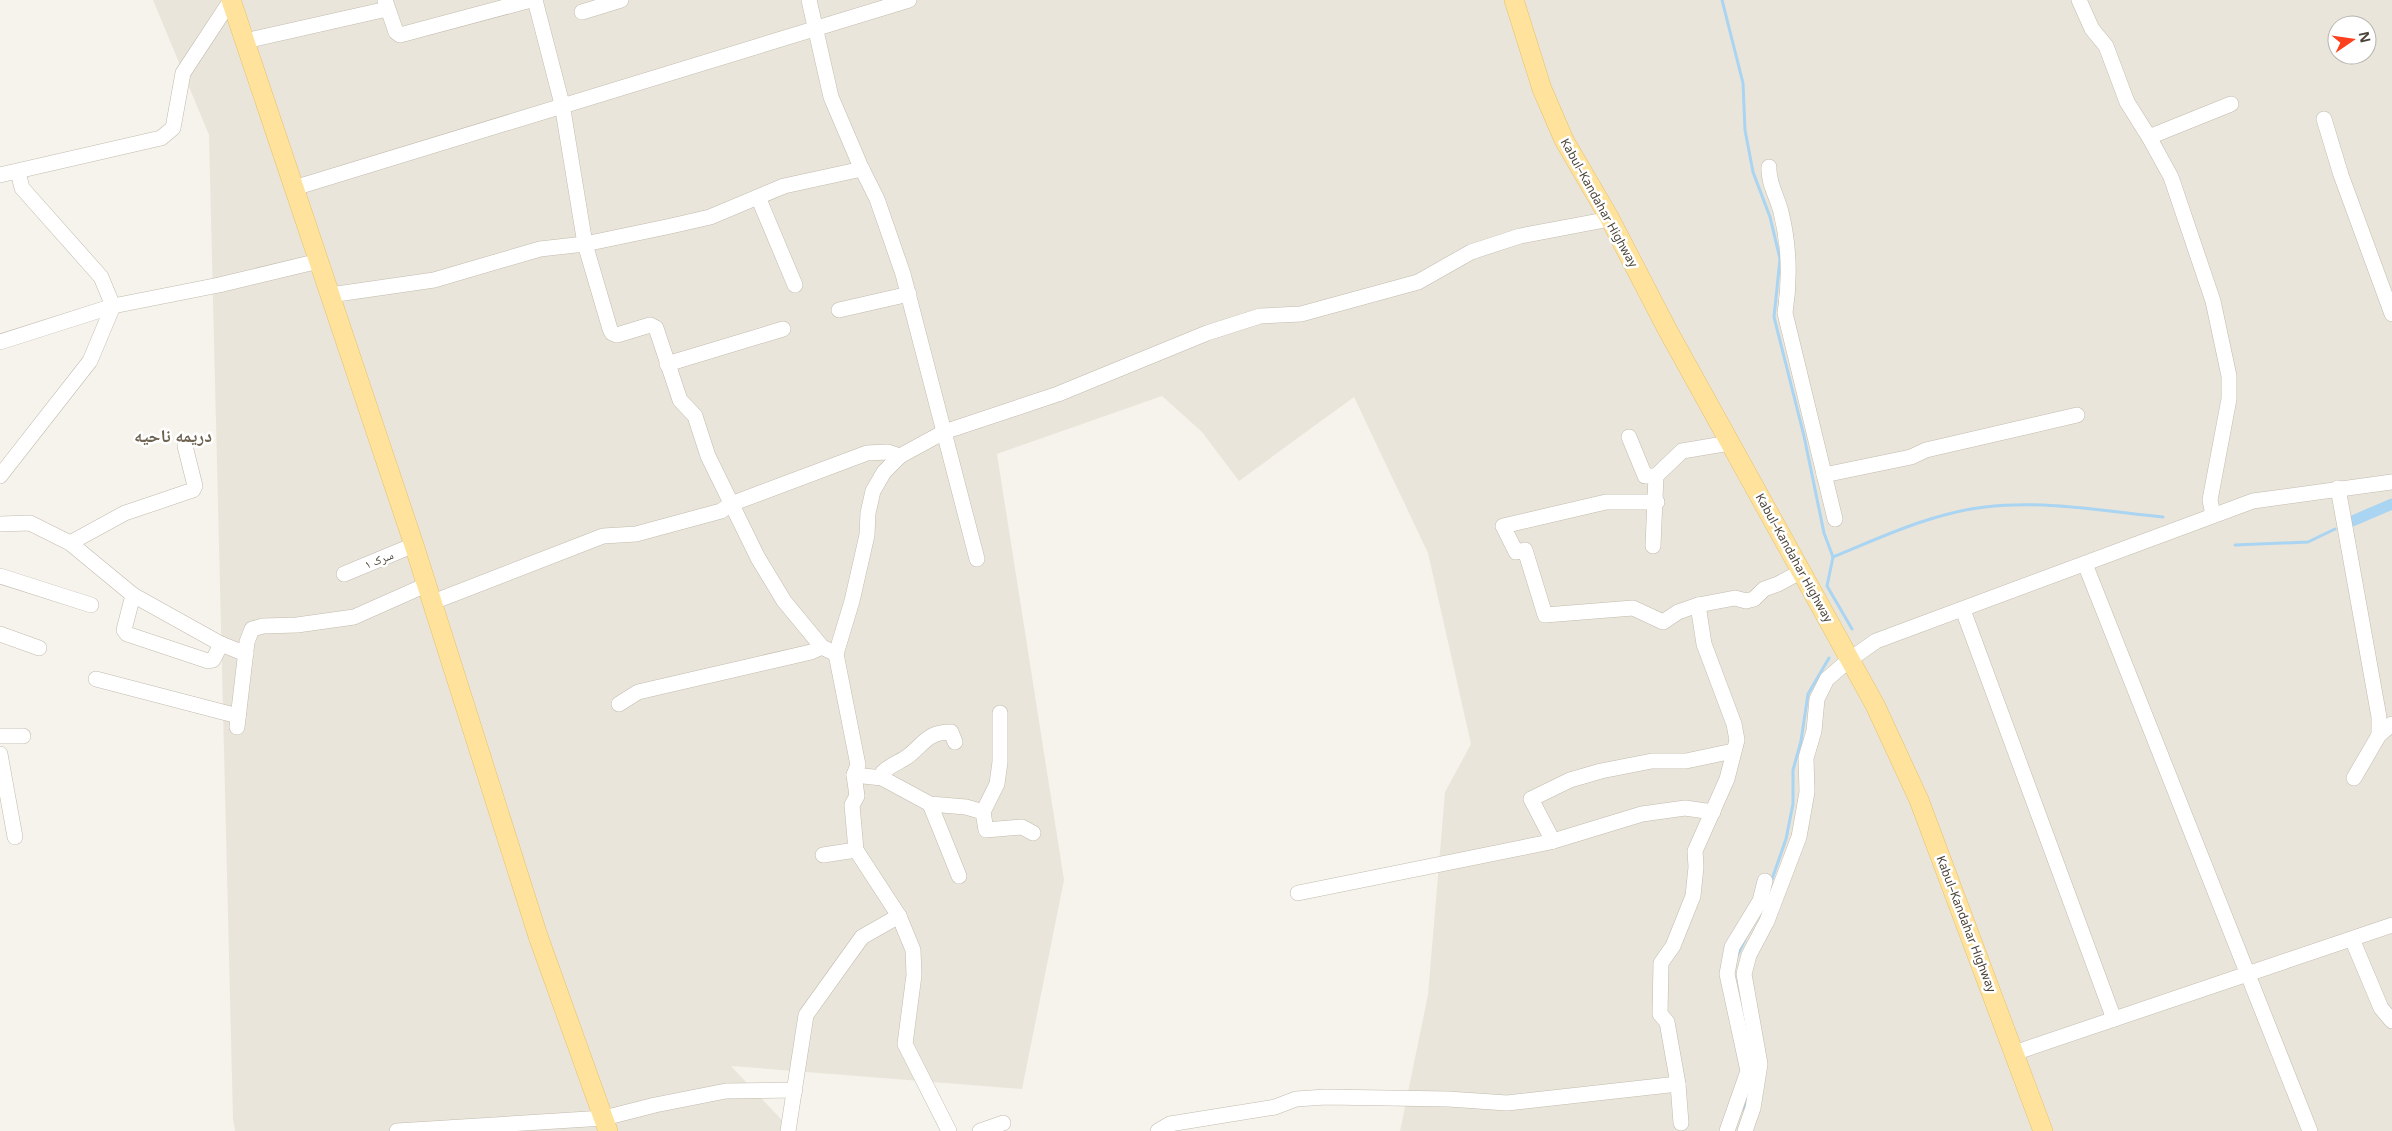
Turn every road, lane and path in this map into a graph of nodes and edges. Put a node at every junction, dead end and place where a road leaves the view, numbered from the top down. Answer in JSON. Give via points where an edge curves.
{"nodes":[{"id":1,"x":231,"y":0,"type":"edge"},
{"id":2,"x":531,"y":0,"type":"edge"},
{"id":3,"x":535,"y":0,"type":"edge"},
{"id":4,"x":621,"y":0,"type":"edge"},
{"id":5,"x":809,"y":0,"type":"edge"},
{"id":6,"x":908,"y":0,"type":"edge"},
{"id":7,"x":1514,"y":0,"type":"edge"},
{"id":8,"x":2079,"y":0,"type":"edge"},
{"id":9,"x":386,"y":4,"type":"edge"},
{"id":10,"x":582,"y":12,"type":"dead end"},
{"id":11,"x":814,"y":29,"type":"junction"},
{"id":12,"x":245,"y":41,"type":"junction"},
{"id":13,"x":562,"y":104,"type":"junction"},
{"id":14,"x":2231,"y":104,"type":"dead end"},
{"id":15,"x":2324,"y":119,"type":"dead end"},
{"id":16,"x":2149,"y":137,"type":"junction"},
{"id":17,"x":1769,"y":167,"type":"dead end"},
{"id":18,"x":862,"y":169,"type":"junction"},
{"id":19,"x":18,"y":172,"type":"junction"},
{"id":20,"x":0,"y":175,"type":"edge"},
{"id":21,"x":294,"y":188,"type":"junction"},
{"id":22,"x":758,"y":197,"type":"junction"},
{"id":23,"x":1610,"y":219,"type":"junction"},
{"id":24,"x":585,"y":244,"type":"junction"},
{"id":25,"x":319,"y":261,"type":"junction"},
{"id":26,"x":795,"y":285,"type":"dead end"},
{"id":27,"x":908,"y":294,"type":"junction"},
{"id":28,"x":330,"y":295,"type":"junction"},
{"id":29,"x":113,"y":306,"type":"junction"},
{"id":30,"x":839,"y":310,"type":"dead end"},
{"id":31,"x":2392,"y":314,"type":"edge"},
{"id":32,"x":783,"y":329,"type":"dead end"},
{"id":33,"x":0,"y":342,"type":"edge"},
{"id":34,"x":667,"y":364,"type":"junction"},
{"id":35,"x":2077,"y":415,"type":"dead end"},
{"id":36,"x":944,"y":432,"type":"junction"},
{"id":37,"x":1629,"y":437,"type":"dead end"},
{"id":38,"x":1730,"y":443,"type":"junction"},
{"id":39,"x":185,"y":446,"type":"dead end"},
{"id":40,"x":900,"y":456,"type":"junction"},
{"id":41,"x":1824,"y":475,"type":"junction"},
{"id":42,"x":0,"y":476,"type":"edge"},
{"id":43,"x":1656,"y":476,"type":"junction"},
{"id":44,"x":2392,"y":482,"type":"edge"},
{"id":45,"x":2338,"y":488,"type":"junction"},
{"id":46,"x":1656,"y":502,"type":"junction"},
{"id":47,"x":732,"y":504,"type":"junction"},
{"id":48,"x":2213,"y":515,"type":"junction"},
{"id":49,"x":1835,"y":519,"type":"dead end"},
{"id":50,"x":0,"y":524,"type":"edge"},
{"id":51,"x":70,"y":543,"type":"junction"},
{"id":52,"x":414,"y":545,"type":"junction"},
{"id":53,"x":1653,"y":546,"type":"dead end"},
{"id":54,"x":977,"y":559,"type":"dead end"},
{"id":55,"x":2085,"y":564,"type":"junction"},
{"id":56,"x":1802,"y":571,"type":"junction"},
{"id":57,"x":344,"y":574,"type":"dead end"},
{"id":58,"x":0,"y":576,"type":"edge"},
{"id":59,"x":429,"y":593,"type":"junction"},
{"id":60,"x":133,"y":595,"type":"junction"},
{"id":61,"x":1698,"y":605,"type":"junction"},
{"id":62,"x":90,"y":606,"type":"dead end"},
{"id":63,"x":1963,"y":610,"type":"junction"},
{"id":64,"x":0,"y":634,"type":"edge"},
{"id":65,"x":221,"y":644,"type":"junction"},
{"id":66,"x":38,"y":648,"type":"dead end"},
{"id":67,"x":829,"y":650,"type":"junction"},
{"id":68,"x":246,"y":654,"type":"junction"},
{"id":69,"x":1849,"y":660,"type":"junction"},
{"id":70,"x":96,"y":679,"type":"dead end"},
{"id":71,"x":620,"y":704,"type":"dead end"},
{"id":72,"x":1000,"y":713,"type":"dead end"},
{"id":73,"x":2392,"y":724,"type":"edge"},
{"id":74,"x":2379,"y":735,"type":"junction"},
{"id":75,"x":0,"y":736,"type":"edge"},
{"id":76,"x":23,"y":736,"type":"dead end"},
{"id":77,"x":955,"y":742,"type":"dead end"},
{"id":78,"x":1733,"y":751,"type":"junction"},
{"id":79,"x":0,"y":754,"type":"edge"},
{"id":80,"x":854,"y":775,"type":"junction"},
{"id":81,"x":882,"y":778,"type":"junction"},
{"id":82,"x":2354,"y":778,"type":"dead end"},
{"id":83,"x":930,"y":804,"type":"junction"},
{"id":84,"x":984,"y":812,"type":"junction"},
{"id":85,"x":1712,"y":812,"type":"junction"},
{"id":86,"x":1033,"y":833,"type":"dead end"},
{"id":87,"x":15,"y":837,"type":"dead end"},
{"id":88,"x":1553,"y":841,"type":"junction"},
{"id":89,"x":856,"y":850,"type":"junction"},
{"id":90,"x":823,"y":856,"type":"dead end"},
{"id":91,"x":959,"y":876,"type":"dead end"},
{"id":92,"x":1765,"y":881,"type":"dead end"},
{"id":93,"x":1298,"y":893,"type":"dead end"},
{"id":94,"x":899,"y":916,"type":"junction"},
{"id":95,"x":2392,"y":925,"type":"edge"},
{"id":96,"x":2352,"y":938,"type":"junction"},
{"id":97,"x":1745,"y":968,"type":"junction"},
{"id":98,"x":1727,"y":971,"type":"junction"},
{"id":99,"x":2248,"y":974,"type":"junction"},
{"id":100,"x":2114,"y":1019,"type":"junction"},
{"id":101,"x":2392,"y":1021,"type":"edge"},
{"id":102,"x":2014,"y":1053,"type":"junction"},
{"id":103,"x":1753,"y":1071,"type":"junction"},
{"id":104,"x":1678,"y":1084,"type":"junction"},
{"id":105,"x":794,"y":1090,"type":"junction"},
{"id":106,"x":1003,"y":1123,"type":"dead end"},
{"id":107,"x":1681,"y":1123,"type":"dead end"},
{"id":108,"x":606,"y":1125,"type":"edge"},
{"id":109,"x":397,"y":1131,"type":"edge"},
{"id":110,"x":788,"y":1131,"type":"edge"},
{"id":111,"x":949,"y":1131,"type":"edge"},
{"id":112,"x":980,"y":1131,"type":"edge"},
{"id":113,"x":1158,"y":1131,"type":"edge"},
{"id":114,"x":1726,"y":1131,"type":"edge"},
{"id":115,"x":1746,"y":1131,"type":"edge"},
{"id":116,"x":2043,"y":1131,"type":"edge"},
{"id":117,"x":2310,"y":1131,"type":"edge"}],
"edges":[{"from":1,"to":12,"type":"main road"},
{"from":1,"to":19,"type":"street","via":[[183,72],[173,128],[161,138]]},
{"from":2,"to":9,"type":"street","via":[[400,35]]},
{"from":3,"to":13,"type":"street"},
{"from":4,"to":10,"type":"street"},
{"from":5,"to":11,"type":"street"},
{"from":6,"to":11,"type":"street"},
{"from":7,"to":23,"type":"main road","name":"Kabul–Kandahar Highway","via":[[1542,89],[1564,140]]},
{"from":8,"to":16,"type":"street","via":[[2092,29],[2106,46],[2127,102]]},
{"from":9,"to":12,"type":"street"},
{"from":11,"to":13,"type":"street"},
{"from":11,"to":18,"type":"street","via":[[831,97]]},
{"from":12,"to":21,"type":"main road"},
{"from":13,"to":21,"type":"street"},
{"from":13,"to":24,"type":"street"},
{"from":14,"to":16,"type":"street"},
{"from":15,"to":31,"type":"street"},
{"from":16,"to":48,"type":"street","via":[[2171,178],[2197,248],[2213,301],[2229,376],[2230,399],[2210,500]]},
{"from":17,"to":41,"type":"street","via":[[1768,175],[1785,231],[1788,291],[1785,312]]},
{"from":18,"to":22,"type":"street","via":[[784,186]]},
{"from":18,"to":27,"type":"street","via":[[883,214]]},
{"from":19,"to":20,"type":"street"},
{"from":19,"to":29,"type":"street","via":[[22,188],[100,277]]},
{"from":21,"to":25,"type":"main road"},
{"from":22,"to":24,"type":"street","via":[[710,217]]},
{"from":22,"to":26,"type":"street"},
{"from":23,"to":36,"type":"street","via":[[1520,236],[1471,252],[1418,282],[1301,314],[1260,316],[1207,333],[1058,394]]},
{"from":23,"to":38,"type":"main road","name":"Kabul–Kandahar Highway"},
{"from":24,"to":28,"type":"street","via":[[540,249],[434,280]]},
{"from":24,"to":34,"type":"street","via":[[612,333],[617,335],[654,326]]},
{"from":25,"to":28,"type":"main road"},
{"from":25,"to":29,"type":"street"},
{"from":27,"to":30,"type":"street"},
{"from":27,"to":36,"type":"street"},
{"from":28,"to":52,"type":"main road"},
{"from":29,"to":33,"type":"street"},
{"from":29,"to":42,"type":"street","via":[[90,361]]},
{"from":32,"to":34,"type":"street"},
{"from":34,"to":47,"type":"street","via":[[680,400],[695,416],[708,456]]},
{"from":35,"to":41,"type":"street","via":[[1926,450],[1911,457]]},
{"from":36,"to":40,"type":"street"},
{"from":36,"to":54,"type":"street"},
{"from":37,"to":43,"type":"street","via":[[1645,476]]},
{"from":38,"to":43,"type":"street","via":[[1682,451]]},
{"from":38,"to":56,"type":"main road","name":"Kabul–Kandahar Highway"},
{"from":39,"to":51,"type":"street","via":[[195,486],[193,490],[125,514]]},
{"from":40,"to":47,"type":"street","via":[[888,452],[867,453]]},
{"from":40,"to":67,"type":"street","via":[[884,472],[873,491],[852,601]]},
{"from":41,"to":49,"type":"street"},
{"from":43,"to":46,"type":"street"},
{"from":44,"to":45,"type":"street"},
{"from":45,"to":48,"type":"street","via":[[2253,501]]},
{"from":45,"to":74,"type":"street","via":[[2379,717]]},
{"from":46,"to":53,"type":"street"},
{"from":46,"to":61,"type":"street","via":[[1606,502],[1503,526],[1516,552],[1525,550],[1545,615],[1633,608],[1663,622]]},
{"from":47,"to":59,"type":"street","via":[[721,511],[636,534],[603,536]]},
{"from":47,"to":67,"type":"street","via":[[758,558],[784,601]]},
{"from":48,"to":55,"type":"street"},
{"from":50,"to":51,"type":"street","via":[[30,523]]},
{"from":51,"to":60,"type":"street"},
{"from":52,"to":57,"type":"street","name":"سرک ۱"},
{"from":52,"to":59,"type":"main road"},
{"from":55,"to":63,"type":"street"},
{"from":55,"to":99,"type":"street"},
{"from":56,"to":61,"type":"street","via":[[1764,589],[1754,599],[1735,598]]},
{"from":56,"to":69,"type":"main road","name":"Kabul–Kandahar Highway"},
{"from":58,"to":62,"type":"street"},
{"from":59,"to":68,"type":"street","via":[[354,617],[252,629]]},
{"from":59,"to":108,"type":"main road","via":[[538,936]]},
{"from":60,"to":65,"type":"street"},
{"from":60,"to":65,"type":"street","via":[[124,630],[127,634],[208,661],[212,660]]},
{"from":61,"to":78,"type":"street","via":[[1704,644],[1734,724],[1736,740]]},
{"from":63,"to":69,"type":"street","via":[[1876,641]]},
{"from":63,"to":100,"type":"street"},
{"from":64,"to":66,"type":"street"},
{"from":65,"to":68,"type":"street"},
{"from":67,"to":71,"type":"street","via":[[638,692]]},
{"from":67,"to":80,"type":"street","via":[[858,765]]},
{"from":68,"to":70,"type":"street","via":[[238,722]]},
{"from":69,"to":97,"type":"street","via":[[1827,679],[1817,699],[1814,732],[1806,758],[1807,792],[1799,837],[1782,885]]},
{"from":69,"to":102,"type":"main road","name":"Kabul–Kandahar Highway","via":[[1875,705],[1919,800]]},
{"from":72,"to":84,"type":"street","via":[[997,784]]},
{"from":73,"to":74,"type":"street"},
{"from":74,"to":82,"type":"street"},
{"from":75,"to":76,"type":"street"},
{"from":77,"to":81,"type":"street","via":[[951,732],[928,737],[908,756],[882,772]]},
{"from":78,"to":85,"type":"street","via":[[1727,779]]},
{"from":78,"to":88,"type":"street","via":[[1601,771],[1570,780],[1539,795],[1532,799]]},
{"from":79,"to":87,"type":"street"},
{"from":80,"to":81,"type":"street"},
{"from":80,"to":89,"type":"street","via":[[857,796],[852,805]]},
{"from":81,"to":83,"type":"street"},
{"from":83,"to":84,"type":"street"},
{"from":83,"to":91,"type":"street"},
{"from":84,"to":86,"type":"street","via":[[986,830],[1022,827]]},
{"from":85,"to":88,"type":"street","via":[[1685,808],[1642,814]]},
{"from":85,"to":104,"type":"street","via":[[1695,851],[1693,896],[1673,946],[1661,963],[1660,1014],[1667,1022]]},
{"from":88,"to":93,"type":"street"},
{"from":89,"to":90,"type":"street"},
{"from":89,"to":94,"type":"street"},
{"from":92,"to":98,"type":"street","via":[[1760,901],[1732,947]]},
{"from":94,"to":105,"type":"street","via":[[862,937],[806,1015]]},
{"from":94,"to":111,"type":"street","via":[[913,950],[914,975],[905,1044]]},
{"from":95,"to":96,"type":"street"},
{"from":96,"to":99,"type":"street"},
{"from":96,"to":101,"type":"street","via":[[2381,1008]]},
{"from":97,"to":98,"type":"street"},
{"from":97,"to":103,"type":"street","via":[[1760,1064]]},
{"from":98,"to":103,"type":"street"},
{"from":99,"to":100,"type":"street"},
{"from":99,"to":117,"type":"street"},
{"from":100,"to":102,"type":"street"},
{"from":102,"to":116,"type":"main road","name":"Kabul–Kandahar Highway"},
{"from":103,"to":114,"type":"street"},
{"from":103,"to":115,"type":"street","via":[[1753,1108]]},
{"from":104,"to":107,"type":"street"},
{"from":104,"to":113,"type":"street","via":[[1507,1103],[1326,1097],[1296,1099],[1274,1107],[1170,1124]]},
{"from":105,"to":108,"type":"street","via":[[726,1091],[655,1105]]},
{"from":105,"to":110,"type":"street"},
{"from":106,"to":112,"type":"street"},
{"from":108,"to":109,"type":"street"}]}
